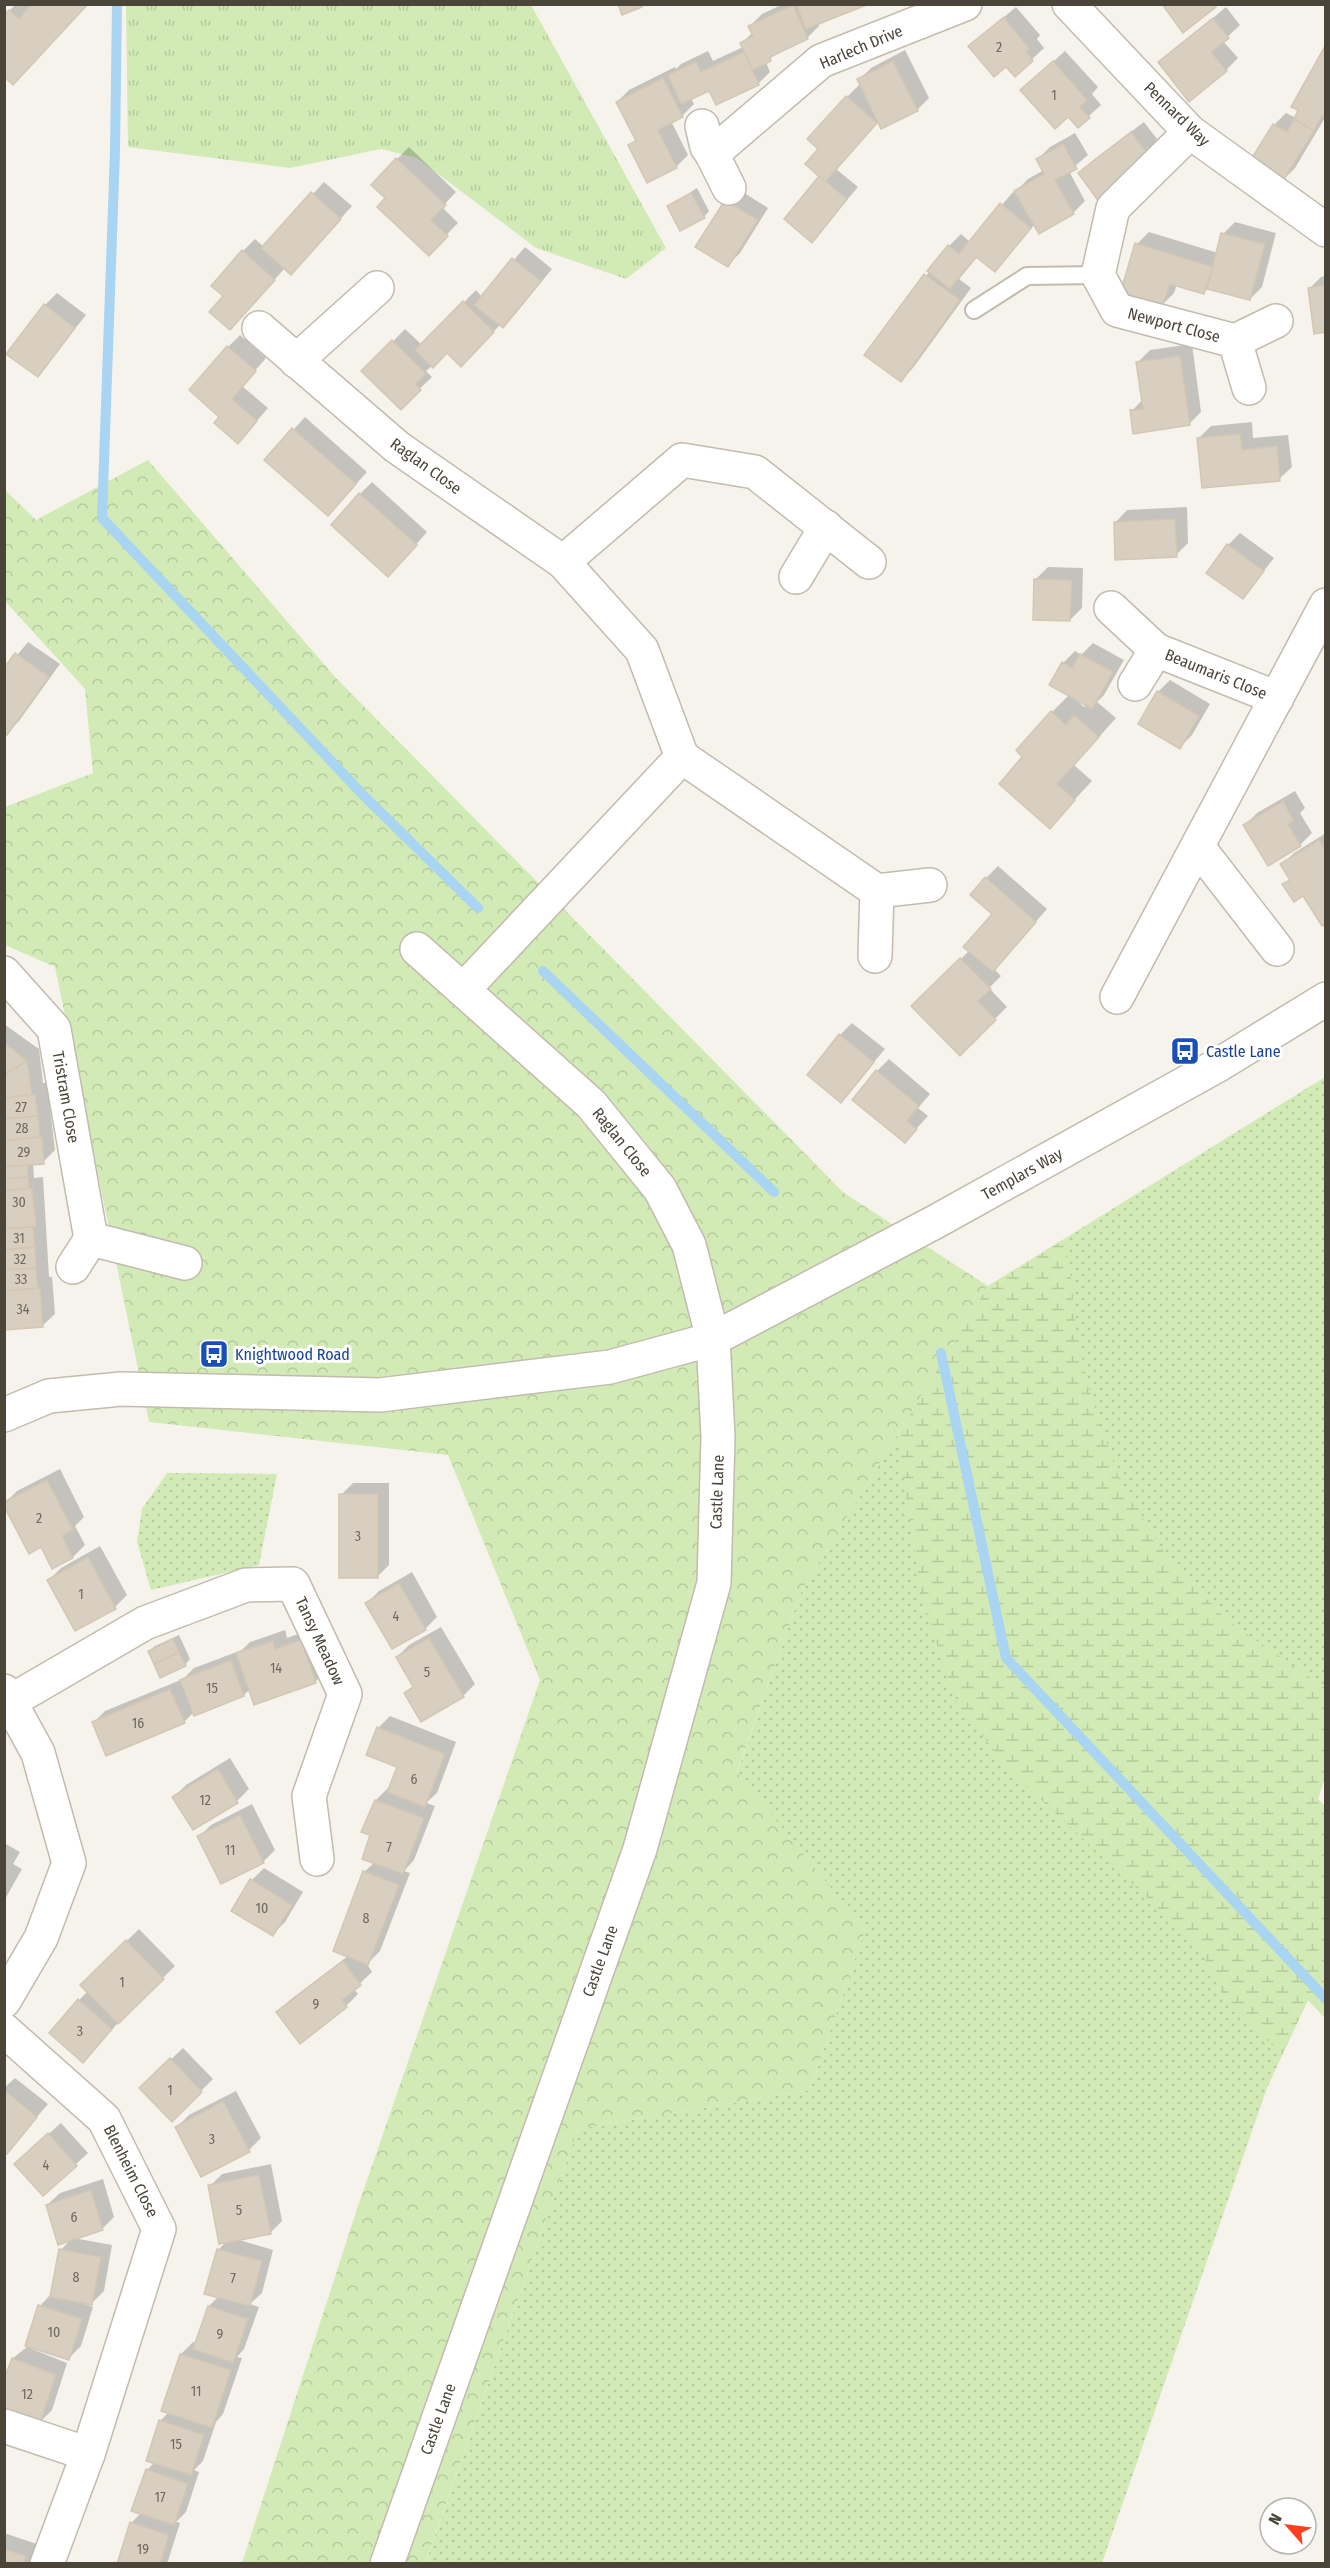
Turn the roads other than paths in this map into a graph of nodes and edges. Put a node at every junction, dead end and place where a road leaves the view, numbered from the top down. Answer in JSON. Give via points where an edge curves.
{"nodes":[{"id":1,"x":965,"y":4,"type":"edge"},
{"id":2,"x":1070,"y":4,"type":"edge"},
{"id":3,"x":1190,"y":132,"type":"junction"},
{"id":4,"x":729,"y":188,"type":"dead end"},
{"id":5,"x":1321,"y":218,"type":"edge"},
{"id":6,"x":1098,"y":274,"type":"junction"},
{"id":7,"x":377,"y":288,"type":"dead end"},
{"id":8,"x":974,"y":310,"type":"dead end"},
{"id":9,"x":1276,"y":321,"type":"dead end"},
{"id":10,"x":259,"y":328,"type":"dead end"},
{"id":11,"x":1235,"y":341,"type":"junction"},
{"id":12,"x":296,"y":361,"type":"junction"},
{"id":13,"x":1249,"y":387,"type":"dead end"},
{"id":14,"x":826,"y":528,"type":"junction"},
{"id":15,"x":562,"y":562,"type":"junction"},
{"id":16,"x":869,"y":562,"type":"dead end"},
{"id":17,"x":796,"y":577,"type":"dead end"},
{"id":18,"x":1326,"y":605,"type":"edge"},
{"id":19,"x":1112,"y":608,"type":"dead end"},
{"id":20,"x":1156,"y":650,"type":"junction"},
{"id":21,"x":1135,"y":684,"type":"dead end"},
{"id":22,"x":1277,"y":698,"type":"junction"},
{"id":23,"x":682,"y":757,"type":"junction"},
{"id":24,"x":1198,"y":848,"type":"junction"},
{"id":25,"x":930,"y":885,"type":"dead end"},
{"id":26,"x":877,"y":891,"type":"junction"},
{"id":27,"x":417,"y":949,"type":"dead end"},
{"id":28,"x":1277,"y":949,"type":"dead end"},
{"id":29,"x":875,"y":956,"type":"dead end"},
{"id":30,"x":4,"y":973,"type":"edge"},
{"id":31,"x":463,"y":990,"type":"junction"},
{"id":32,"x":1117,"y":997,"type":"dead end"},
{"id":33,"x":1326,"y":999,"type":"edge"},
{"id":34,"x":91,"y":1239,"type":"junction"},
{"id":35,"x":185,"y":1263,"type":"dead end"},
{"id":36,"x":72,"y":1267,"type":"dead end"},
{"id":37,"x":713,"y":1339,"type":"junction"},
{"id":38,"x":4,"y":1415,"type":"edge"},
{"id":39,"x":8,"y":1696,"type":"edge"},
{"id":40,"x":317,"y":1859,"type":"dead end"},
{"id":41,"x":4,"y":2001,"type":"edge"},
{"id":42,"x":4,"y":2030,"type":"edge"},
{"id":43,"x":4,"y":2426,"type":"edge"},
{"id":44,"x":88,"y":2454,"type":"junction"},
{"id":45,"x":47,"y":2564,"type":"edge"},
{"id":46,"x":387,"y":2564,"type":"edge"}],
"edges":[{"from":1,"to":4,"type":"street","name":"Harlech Drive","via":[[821,61],[707,140]]},
{"from":2,"to":3,"type":"street","name":"Pennard Way"},
{"from":3,"to":5,"type":"street","name":"Pennard Way"},
{"from":3,"to":6,"type":"street","via":[[1113,208]]},
{"from":6,"to":8,"type":"lane","via":[[1027,276]]},
{"from":6,"to":11,"type":"street","name":"Newport Close","via":[[1117,310]]},
{"from":7,"to":12,"type":"street"},
{"from":9,"to":11,"type":"street","name":"Newport Close"},
{"from":10,"to":12,"type":"street","name":"Raglan Close"},
{"from":11,"to":13,"type":"street","name":"Newport Close"},
{"from":12,"to":15,"type":"street","name":"Raglan Close","via":[[397,447]]},
{"from":14,"to":15,"type":"street","via":[[755,472],[682,460]]},
{"from":14,"to":16,"type":"street"},
{"from":14,"to":17,"type":"street"},
{"from":15,"to":23,"type":"street","name":"Raglan Close","via":[[642,650]]},
{"from":18,"to":22,"type":"street"},
{"from":19,"to":20,"type":"street","name":"Beaumaris Close"},
{"from":20,"to":21,"type":"street","name":"Beaumaris Close"},
{"from":20,"to":22,"type":"street","name":"Beaumaris Close"},
{"from":22,"to":24,"type":"street"},
{"from":23,"to":26,"type":"street"},
{"from":23,"to":31,"type":"street"},
{"from":24,"to":28,"type":"street"},
{"from":24,"to":32,"type":"street"},
{"from":25,"to":26,"type":"street"},
{"from":26,"to":29,"type":"street"},
{"from":27,"to":31,"type":"street","name":"Raglan Close"},
{"from":30,"to":34,"type":"street","name":"Tristram Close","via":[[54,1029]]},
{"from":31,"to":37,"type":"street","name":"Raglan Close","via":[[591,1104],[660,1189],[689,1245]]},
{"from":33,"to":37,"type":"street","name":"Templars Way","via":[[1179,1087]]},
{"from":34,"to":35,"type":"street"},
{"from":34,"to":36,"type":"street"},
{"from":37,"to":38,"type":"street","via":[[610,1367],[380,1395],[121,1389],[49,1396]]},
{"from":37,"to":46,"type":"street","name":"Castle Lane","via":[[718,1437],[714,1583],[640,1849]]},
{"from":39,"to":40,"type":"street","name":"Tansy Meadow","via":[[145,1623],[246,1585],[293,1584],[345,1694],[309,1796]]},
{"from":39,"to":41,"type":"street","via":[[38,1753],[69,1863],[41,1938]]},
{"from":42,"to":44,"type":"street","name":"Blenheim Close","via":[[104,2119],[159,2229]]},
{"from":43,"to":44,"type":"street"},
{"from":44,"to":45,"type":"street","name":"Blenheim Close"}]}
